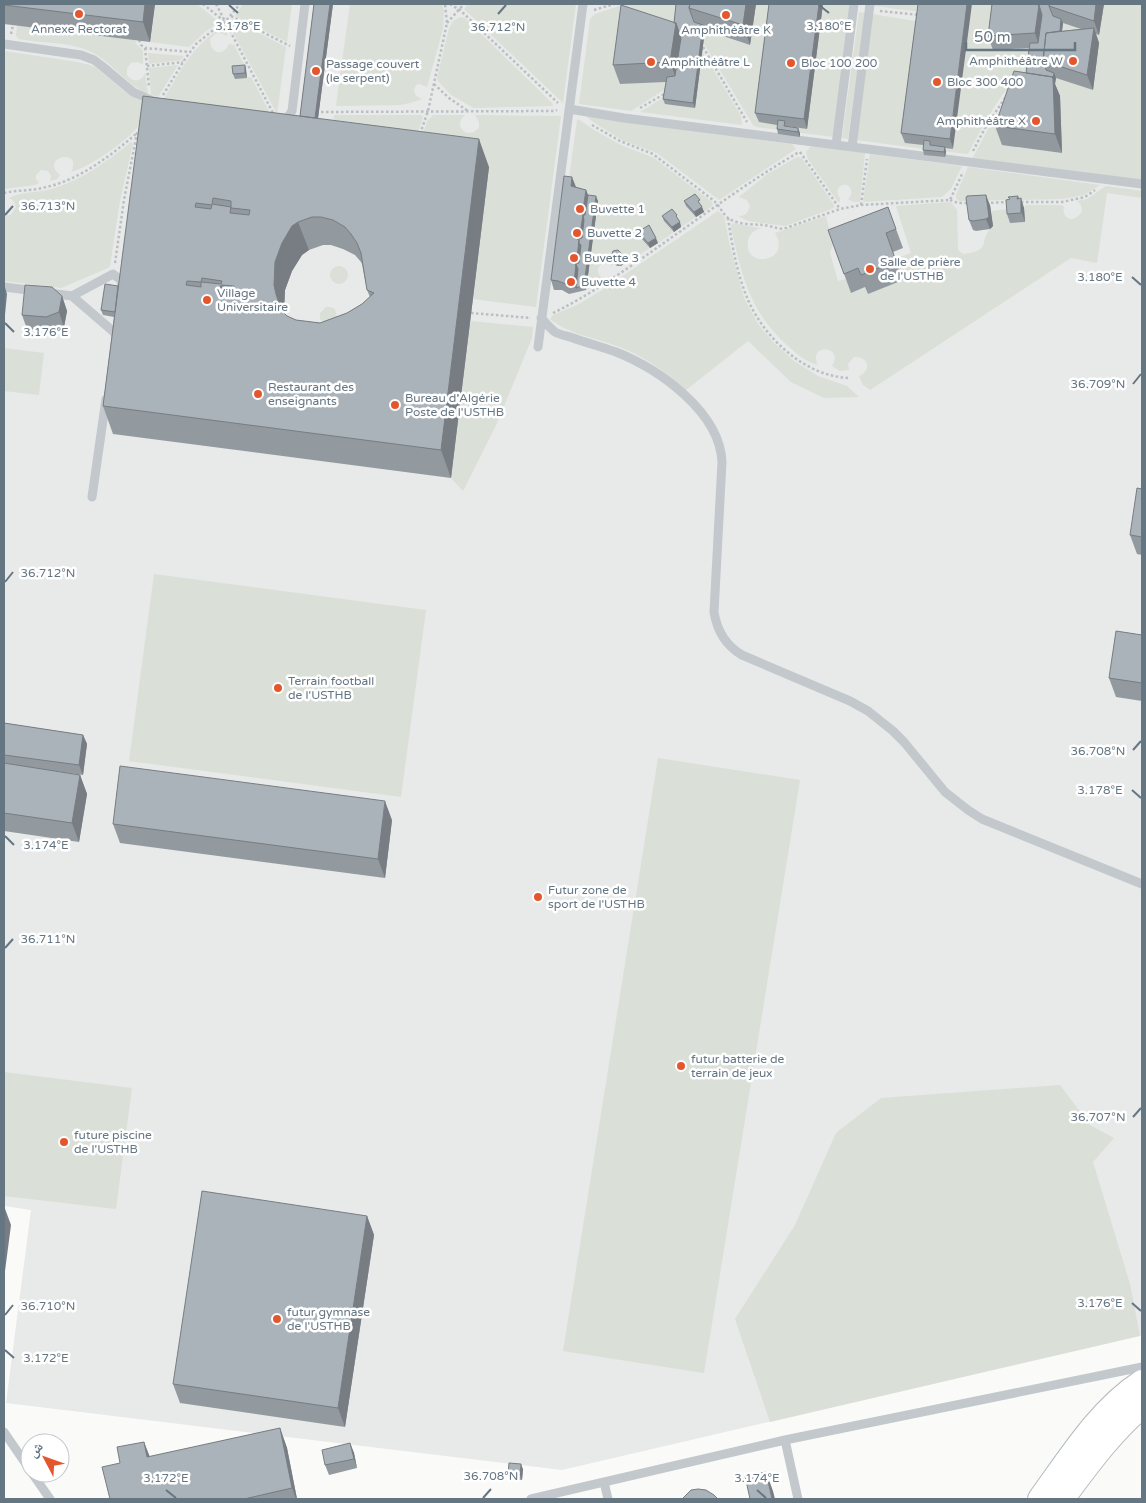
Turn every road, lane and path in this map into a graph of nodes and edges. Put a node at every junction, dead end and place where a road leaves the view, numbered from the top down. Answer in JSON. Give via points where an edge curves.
{"nodes":[{"id":1,"x":203,"y":4,"type":"edge"},
{"id":2,"x":216,"y":4,"type":"edge"},
{"id":3,"x":240,"y":4,"type":"edge"},
{"id":4,"x":305,"y":4,"type":"edge"},
{"id":5,"x":445,"y":4,"type":"edge"},
{"id":6,"x":450,"y":4,"type":"edge"},
{"id":7,"x":464,"y":4,"type":"edge"},
{"id":8,"x":583,"y":4,"type":"edge"},
{"id":9,"x":614,"y":4,"type":"edge"},
{"id":10,"x":854,"y":4,"type":"edge"},
{"id":11,"x":870,"y":7,"type":"edge"},
{"id":12,"x":460,"y":10,"type":"junction"},
{"id":13,"x":582,"y":14,"type":"junction"},
{"id":14,"x":231,"y":16,"type":"junction"},
{"id":15,"x":921,"y":16,"type":"edge"},
{"id":16,"x":225,"y":22,"type":"junction"},
{"id":17,"x":447,"y":23,"type":"junction"},
{"id":18,"x":138,"y":40,"type":"dead end"},
{"id":19,"x":4,"y":44,"type":"edge"},
{"id":20,"x":703,"y":47,"type":"edge"},
{"id":21,"x":145,"y":48,"type":"junction"},
{"id":22,"x":190,"y":52,"type":"junction"},
{"id":23,"x":300,"y":52,"type":"junction"},
{"id":24,"x":183,"y":62,"type":"junction"},
{"id":25,"x":147,"y":66,"type":"junction"},
{"id":26,"x":434,"y":84,"type":"junction"},
{"id":27,"x":667,"y":92,"type":"edge"},
{"id":28,"x":1006,"y":97,"type":"edge"},
{"id":29,"x":154,"y":102,"type":"junction"},
{"id":30,"x":569,"y":109,"type":"junction"},
{"id":31,"x":292,"y":111,"type":"junction"},
{"id":32,"x":428,"y":111,"type":"junction"},
{"id":33,"x":469,"y":111,"type":"junction"},
{"id":34,"x":624,"y":118,"type":"junction"},
{"id":35,"x":276,"y":119,"type":"joint"},
{"id":36,"x":137,"y":133,"type":"junction"},
{"id":37,"x":747,"y":133,"type":"junction"},
{"id":38,"x":420,"y":134,"type":"edge"},
{"id":39,"x":803,"y":140,"type":"junction"},
{"id":40,"x":836,"y":145,"type":"junction"},
{"id":41,"x":852,"y":147,"type":"junction"},
{"id":42,"x":868,"y":149,"type":"junction"},
{"id":43,"x":800,"y":152,"type":"junction"},
{"id":44,"x":968,"y":162,"type":"junction"},
{"id":45,"x":1110,"y":180,"type":"junction"},
{"id":46,"x":1142,"y":184,"type":"edge"},
{"id":47,"x":4,"y":193,"type":"edge"},
{"id":48,"x":950,"y":200,"type":"junction"},
{"id":49,"x":977,"y":203,"type":"edge"},
{"id":50,"x":986,"y":203,"type":"edge"},
{"id":51,"x":719,"y":205,"type":"junction"},
{"id":52,"x":861,"y":205,"type":"junction"},
{"id":53,"x":840,"y":209,"type":"junction"},
{"id":54,"x":728,"y":218,"type":"junction"},
{"id":55,"x":113,"y":274,"type":"junction"},
{"id":56,"x":4,"y":287,"type":"edge"},
{"id":57,"x":120,"y":291,"type":"edge"},
{"id":58,"x":72,"y":296,"type":"junction"},
{"id":59,"x":471,"y":313,"type":"dead end"},
{"id":60,"x":541,"y":318,"type":"junction"},
{"id":61,"x":115,"y":334,"type":"edge"},
{"id":62,"x":538,"y":347,"type":"dead end"},
{"id":63,"x":850,"y":378,"type":"dead end"},
{"id":64,"x":107,"y":391,"type":"edge"},
{"id":65,"x":92,"y":497,"type":"dead end"},
{"id":66,"x":1142,"y":884,"type":"edge"},
{"id":67,"x":1142,"y":1367,"type":"edge"},
{"id":68,"x":1142,"y":1382,"type":"edge"},
{"id":69,"x":1142,"y":1406,"type":"edge"},
{"id":70,"x":4,"y":1432,"type":"edge"},
{"id":71,"x":785,"y":1440,"type":"junction"},
{"id":72,"x":20,"y":1456,"type":"edge"},
{"id":73,"x":604,"y":1482,"type":"junction"},
{"id":74,"x":39,"y":1483,"type":"edge"},
{"id":75,"x":50,"y":1499,"type":"edge"},
{"id":76,"x":531,"y":1499,"type":"edge"},
{"id":77,"x":608,"y":1499,"type":"edge"},
{"id":78,"x":798,"y":1499,"type":"edge"},
{"id":79,"x":1040,"y":1499,"type":"edge"},
{"id":80,"x":1062,"y":1499,"type":"edge"}],
"edges":[{"from":1,"to":16,"type":"path"},
{"from":2,"to":16,"type":"path"},
{"from":3,"to":14,"type":"path"},
{"from":4,"to":23,"type":"lane"},
{"from":5,"to":17,"type":"path"},
{"from":6,"to":12,"type":"path"},
{"from":7,"to":12,"type":"path"},
{"from":8,"to":13,"type":"lane"},
{"from":9,"to":13,"type":"path"},
{"from":10,"to":40,"type":"lane"},
{"from":11,"to":15,"type":"path"},
{"from":11,"to":41,"type":"lane"},
{"from":12,"to":17,"type":"path"},
{"from":12,"to":33,"type":"path","via":[[562,108],[555,111]]},
{"from":13,"to":30,"type":"lane"},
{"from":14,"to":16,"type":"path"},
{"from":14,"to":23,"type":"path"},
{"from":16,"to":22,"type":"path","via":[[200,40]]},
{"from":16,"to":35,"type":"path"},
{"from":17,"to":26,"type":"path"},
{"from":18,"to":21,"type":"path"},
{"from":19,"to":29,"type":"lane","via":[[81,55],[94,60],[133,92]]},
{"from":20,"to":37,"type":"path","via":[[748,124]]},
{"from":21,"to":22,"type":"path"},
{"from":21,"to":25,"type":"path"},
{"from":22,"to":24,"type":"path"},
{"from":23,"to":31,"type":"lane"},
{"from":24,"to":25,"type":"path"},
{"from":24,"to":29,"type":"path"},
{"from":25,"to":29,"type":"path"},
{"from":26,"to":32,"type":"path"},
{"from":26,"to":33,"type":"path"},
{"from":27,"to":34,"type":"path"},
{"from":28,"to":44,"type":"path"},
{"from":29,"to":36,"type":"path"},
{"from":30,"to":34,"type":"lane"},
{"from":30,"to":51,"type":"path","via":[[620,141],[653,154]]},
{"from":30,"to":60,"type":"lane"},
{"from":31,"to":32,"type":"path"},
{"from":31,"to":35,"type":"lane","via":[[288,117]]},
{"from":32,"to":33,"type":"path"},
{"from":32,"to":38,"type":"path"},
{"from":34,"to":37,"type":"lane"},
{"from":36,"to":47,"type":"path","via":[[77,176],[41,189]]},
{"from":36,"to":55,"type":"path"},
{"from":37,"to":39,"type":"lane"},
{"from":39,"to":40,"type":"lane"},
{"from":39,"to":43,"type":"path"},
{"from":40,"to":41,"type":"lane"},
{"from":41,"to":42,"type":"lane"},
{"from":42,"to":44,"type":"lane"},
{"from":42,"to":52,"type":"path"},
{"from":43,"to":51,"type":"path"},
{"from":43,"to":53,"type":"path"},
{"from":44,"to":45,"type":"lane"},
{"from":44,"to":48,"type":"path"},
{"from":45,"to":46,"type":"lane"},
{"from":45,"to":50,"type":"path","via":[[1085,197],[1062,202]]},
{"from":48,"to":49,"type":"path"},
{"from":48,"to":52,"type":"path"},
{"from":51,"to":54,"type":"path"},
{"from":51,"to":60,"type":"path","via":[[582,299]]},
{"from":52,"to":53,"type":"path"},
{"from":53,"to":54,"type":"path","via":[[783,228]]},
{"from":54,"to":63,"type":"path","via":[[741,278],[758,319],[781,345],[803,363],[836,378]]},
{"from":55,"to":57,"type":"lane","via":[[122,281]]},
{"from":55,"to":58,"type":"lane"},
{"from":56,"to":58,"type":"lane"},
{"from":58,"to":61,"type":"lane"},
{"from":59,"to":60,"type":"path"},
{"from":60,"to":62,"type":"lane"},
{"from":60,"to":66,"type":"lane","via":[[558,333],[615,352],[657,373],[682,393],[713,430],[720,444],[722,462],[714,612],[722,637],[734,650],[850,700],[868,711],[904,742],[945,792],[968,810]]},
{"from":64,"to":65,"type":"lane"},
{"from":67,"to":71,"type":"lane"},
{"from":68,"to":79,"type":"main road","via":[[1103,1417]]},
{"from":69,"to":80,"type":"main road","via":[[1094,1455]]},
{"from":70,"to":72,"type":"lane"},
{"from":71,"to":73,"type":"lane"},
{"from":71,"to":78,"type":"lane"},
{"from":73,"to":76,"type":"lane"},
{"from":73,"to":77,"type":"lane"},
{"from":74,"to":75,"type":"lane"}]}
